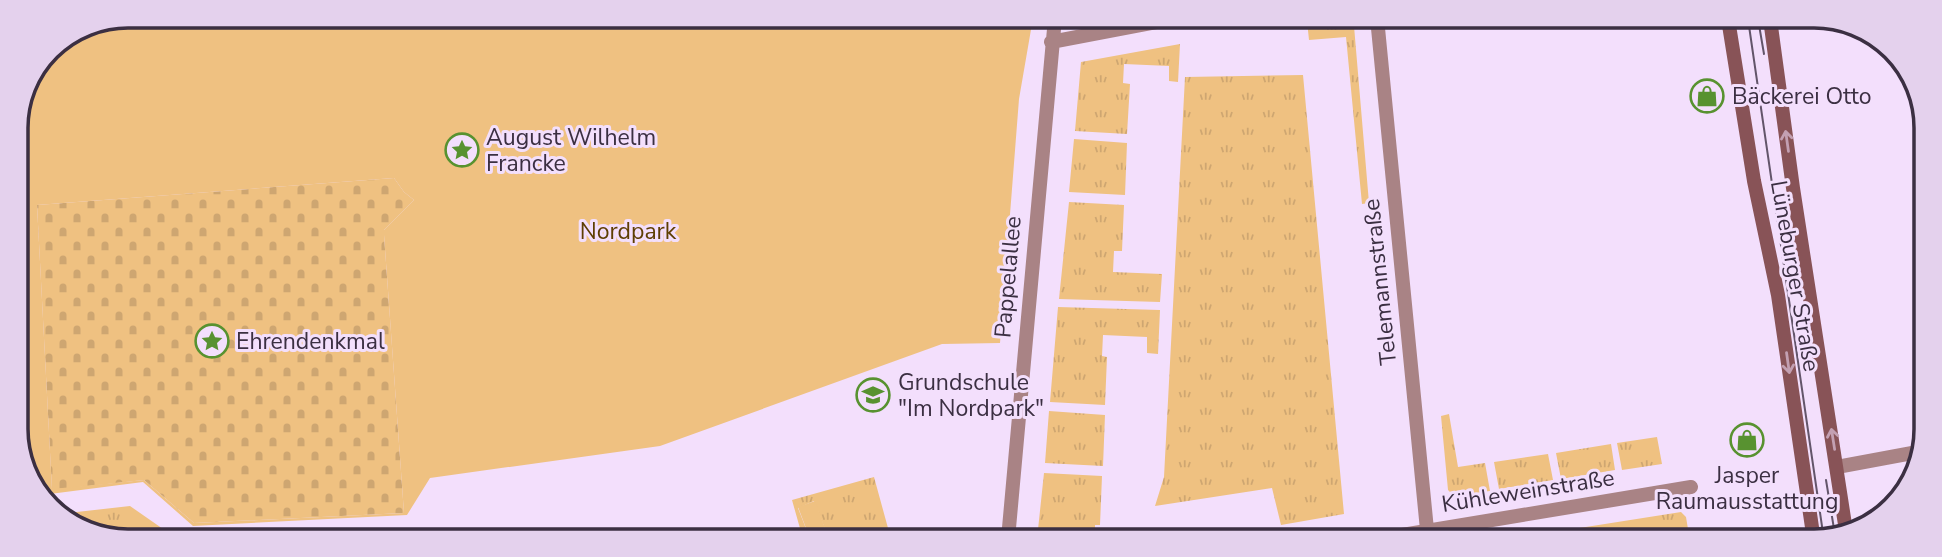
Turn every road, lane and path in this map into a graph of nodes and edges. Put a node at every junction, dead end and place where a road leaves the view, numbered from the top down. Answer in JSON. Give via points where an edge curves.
{"nodes":[{"id":1,"x":1053,"y":28,"type":"edge"},
{"id":2,"x":1124,"y":28,"type":"edge"},
{"id":3,"x":1378,"y":28,"type":"edge"},
{"id":4,"x":1729,"y":28,"type":"edge"},
{"id":5,"x":1771,"y":28,"type":"edge"},
{"id":6,"x":1051,"y":42,"type":"junction"},
{"id":7,"x":1911,"y":453,"type":"edge"},
{"id":8,"x":1837,"y":467,"type":"junction"},
{"id":9,"x":1691,"y":487,"type":"dead end"},
{"id":10,"x":1845,"y":524,"type":"edge"},
{"id":11,"x":1009,"y":529,"type":"edge"},
{"id":12,"x":1427,"y":529,"type":"edge"},
{"id":13,"x":1461,"y":529,"type":"edge"},
{"id":14,"x":1812,"y":529,"type":"edge"}],
"edges":[{"from":1,"to":6,"type":"street","name":"Pappelallee"},
{"from":2,"to":6,"type":"street"},
{"from":3,"to":12,"type":"street","name":"Telemannstraße"},
{"from":4,"to":14,"type":"main road","name":"Lüneburger Straße","one_way":true,"via":[[1778,295]]},
{"from":8,"to":5,"type":"main road","name":"Lüneburger Straße","one_way":true},
{"from":6,"to":11,"type":"street","name":"Pappelallee"},
{"from":7,"to":8,"type":"street"},
{"from":8,"to":10,"type":"main road","name":"Lüneburger Straße"},
{"from":9,"to":13,"type":"street","name":"Kühleweinstraße"}]}
